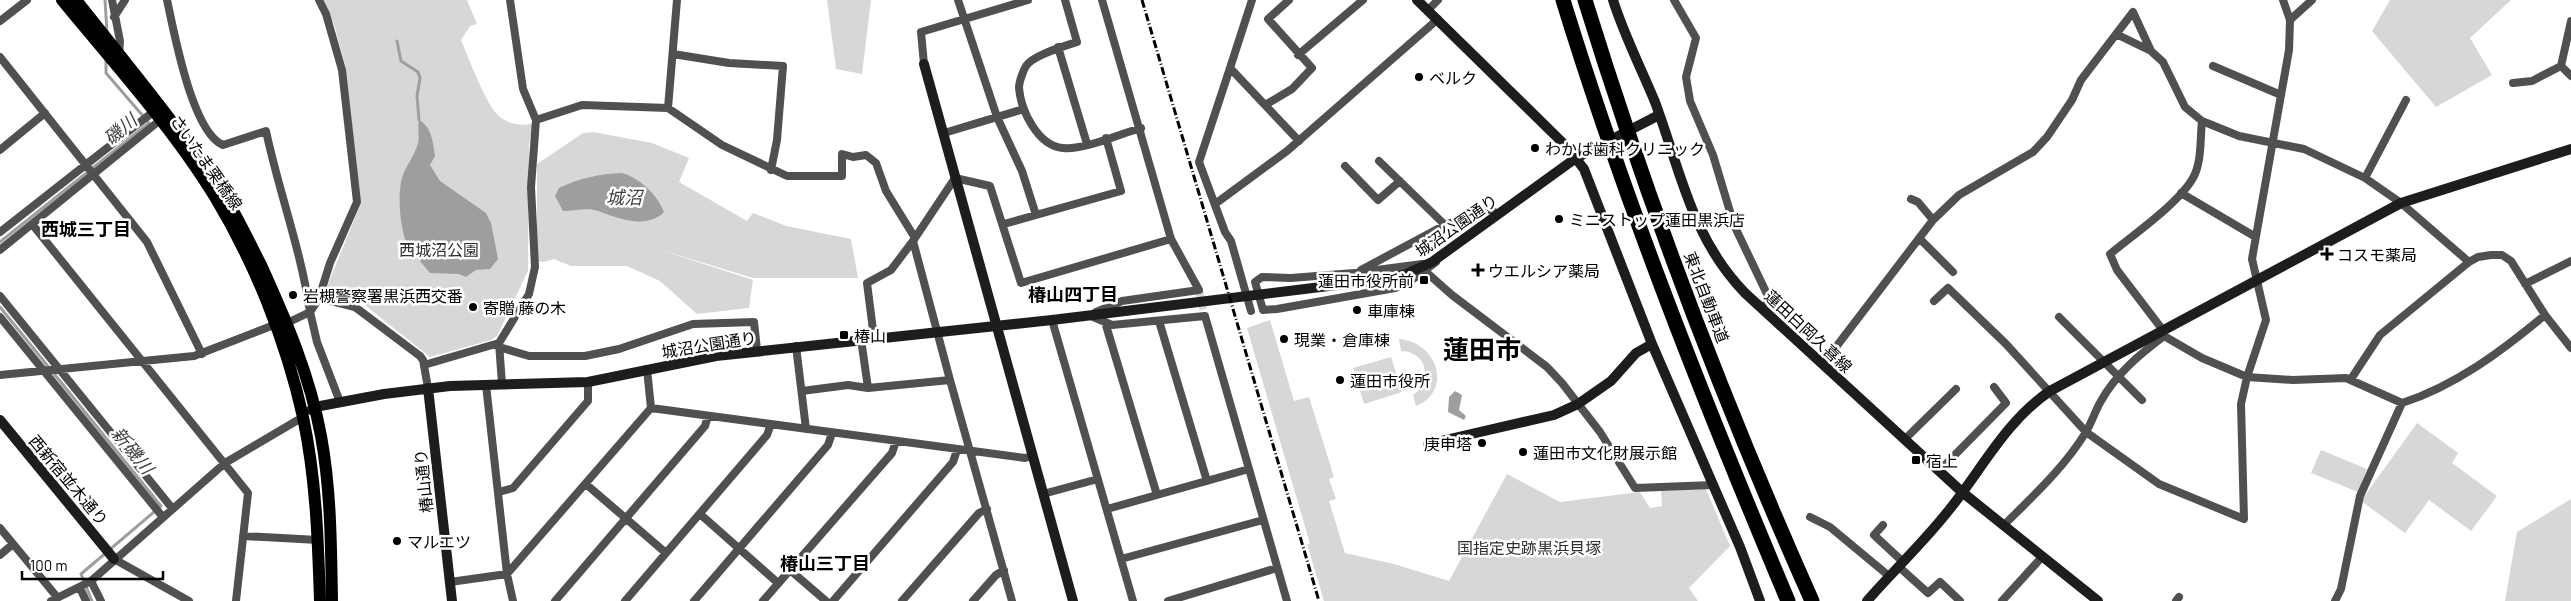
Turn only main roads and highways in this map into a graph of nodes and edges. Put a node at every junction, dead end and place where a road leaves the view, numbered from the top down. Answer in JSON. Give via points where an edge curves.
{"nodes":[{"id":1,"x":62,"y":0,"type":"edge"},
{"id":2,"x":76,"y":0,"type":"edge"},
{"id":3,"x":1563,"y":0,"type":"edge"},
{"id":4,"x":1585,"y":0,"type":"edge"},
{"id":5,"x":280,"y":324,"type":"junction"},
{"id":6,"x":320,"y":601,"type":"edge"},
{"id":7,"x":332,"y":601,"type":"edge"},
{"id":8,"x":1788,"y":601,"type":"edge"},
{"id":9,"x":1812,"y":601,"type":"edge"}],
"edges":[{"from":1,"to":5,"type":"main road","name":"さいたま栗橋線","via":[[194,166],[234,230]]},
{"from":2,"to":5,"type":"main road","name":"さいたま栗橋線","via":[[222,190],[252,248]]},
{"from":3,"to":8,"type":"highway","via":[[1594,101],[1653,264],[1718,435]]},
{"from":4,"to":9,"type":"highway","name":"東北自動車道","via":[[1676,266],[1745,444]]},
{"from":5,"to":6,"type":"main road","name":"さいたま栗橋線","via":[[303,417],[314,487]]},
{"from":5,"to":7,"type":"main road","name":"さいたま栗橋線","via":[[315,407],[329,493]]}]}
